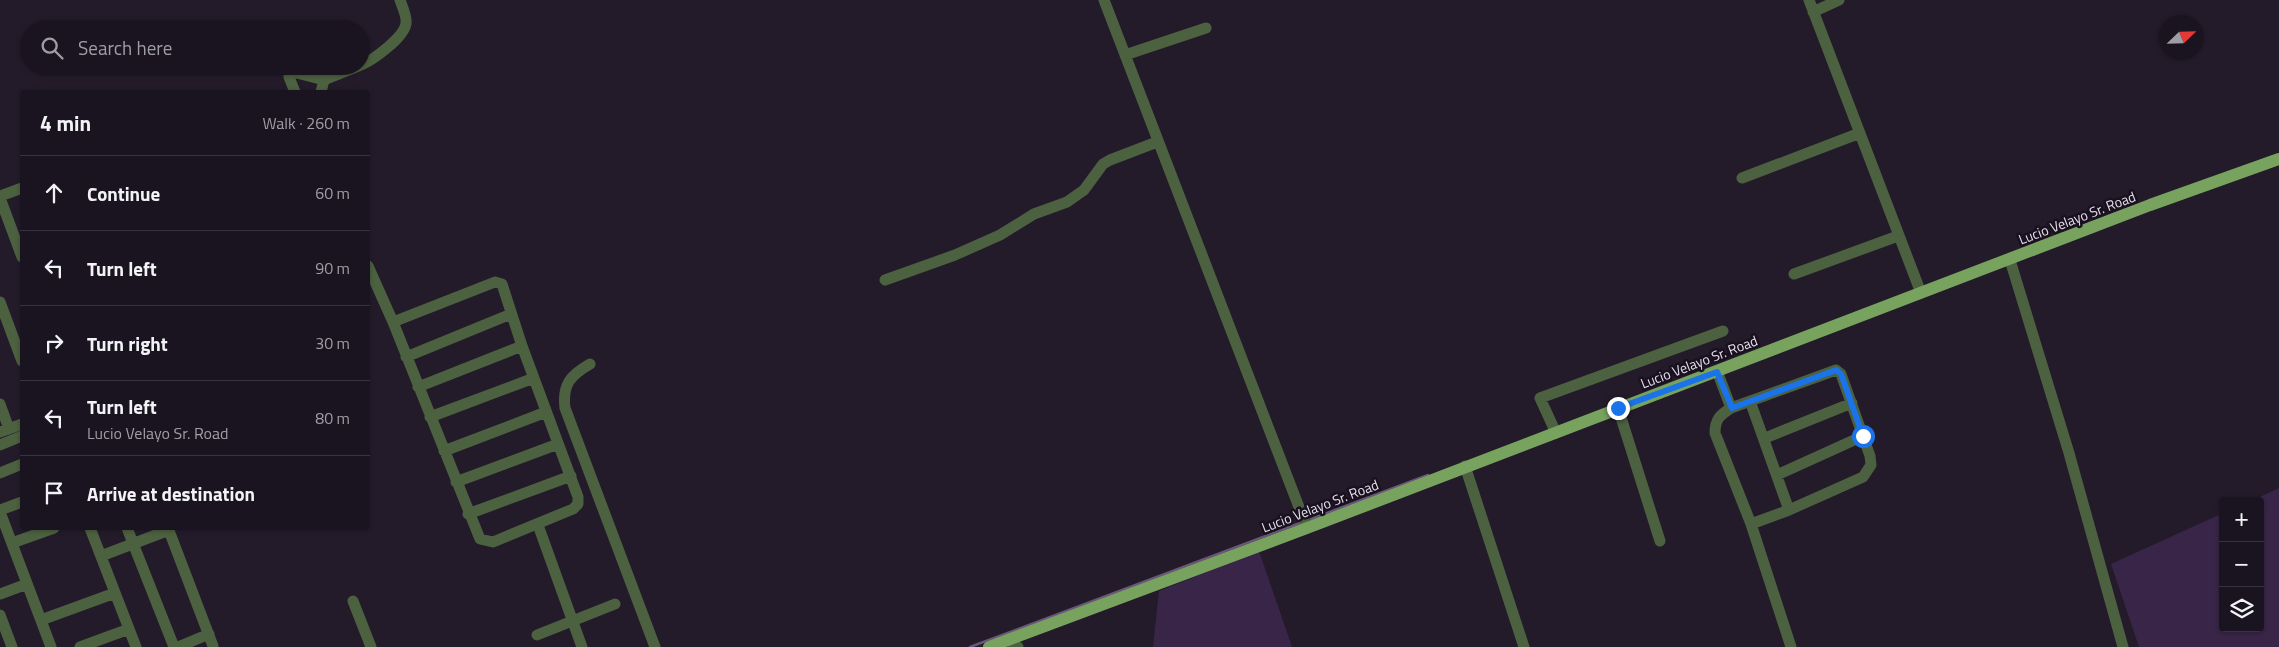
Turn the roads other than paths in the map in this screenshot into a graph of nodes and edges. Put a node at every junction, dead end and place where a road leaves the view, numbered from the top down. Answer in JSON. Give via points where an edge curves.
{"nodes":[{"id":1,"x":400,"y":0,"type":"edge"},
{"id":2,"x":1104,"y":0,"type":"edge"},
{"id":3,"x":1809,"y":0,"type":"edge"},
{"id":4,"x":1839,"y":0,"type":"edge"},
{"id":5,"x":1813,"y":12,"type":"junction"},
{"id":6,"x":1206,"y":28,"type":"dead end"},
{"id":7,"x":1125,"y":55,"type":"junction"},
{"id":8,"x":370,"y":61,"type":"edge"},
{"id":9,"x":291,"y":75,"type":"edge"},
{"id":10,"x":305,"y":75,"type":"edge"},
{"id":11,"x":337,"y":75,"type":"edge"},
{"id":12,"x":324,"y":80,"type":"junction"},
{"id":13,"x":294,"y":90,"type":"edge"},
{"id":14,"x":322,"y":90,"type":"edge"},
{"id":15,"x":1860,"y":133,"type":"junction"},
{"id":16,"x":1158,"y":142,"type":"junction"},
{"id":17,"x":2279,"y":158,"type":"edge"},
{"id":18,"x":1742,"y":178,"type":"dead end"},
{"id":19,"x":20,"y":189,"type":"edge"},
{"id":20,"x":0,"y":197,"type":"edge"},
{"id":21,"x":1898,"y":236,"type":"junction"},
{"id":22,"x":20,"y":252,"type":"edge"},
{"id":23,"x":2010,"y":260,"type":"junction"},
{"id":24,"x":370,"y":270,"type":"edge"},
{"id":25,"x":1794,"y":274,"type":"dead end"},
{"id":26,"x":885,"y":280,"type":"dead end"},
{"id":27,"x":1921,"y":294,"type":"junction"},
{"id":28,"x":0,"y":302,"type":"edge"},
{"id":29,"x":511,"y":314,"type":"junction"},
{"id":30,"x":393,"y":322,"type":"junction"},
{"id":31,"x":1723,"y":331,"type":"dead end"},
{"id":32,"x":522,"y":346,"type":"junction"},
{"id":33,"x":20,"y":356,"type":"edge"},
{"id":34,"x":406,"y":356,"type":"junction"},
{"id":35,"x":590,"y":364,"type":"dead end"},
{"id":36,"x":1717,"y":372,"type":"junction"},
{"id":37,"x":534,"y":378,"type":"junction"},
{"id":38,"x":418,"y":387,"type":"junction"},
{"id":39,"x":1750,"y":401,"type":"junction"},
{"id":40,"x":1852,"y":403,"type":"junction"},
{"id":41,"x":0,"y":404,"type":"edge"},
{"id":42,"x":1618,"y":408,"type":"junction"},
{"id":43,"x":1732,"y":408,"type":"junction"},
{"id":44,"x":546,"y":412,"type":"junction"},
{"id":45,"x":430,"y":417,"type":"junction"},
{"id":46,"x":20,"y":425,"type":"edge"},
{"id":47,"x":5,"y":431,"type":"edge"},
{"id":48,"x":1556,"y":433,"type":"junction"},
{"id":49,"x":1863,"y":436,"type":"junction"},
{"id":50,"x":20,"y":437,"type":"edge"},
{"id":51,"x":1765,"y":438,"type":"junction"},
{"id":52,"x":558,"y":444,"type":"junction"},
{"id":53,"x":0,"y":445,"type":"edge"},
{"id":54,"x":444,"y":451,"type":"junction"},
{"id":55,"x":20,"y":465,"type":"edge"},
{"id":56,"x":1465,"y":466,"type":"junction"},
{"id":57,"x":0,"y":473,"type":"edge"},
{"id":58,"x":1777,"y":474,"type":"junction"},
{"id":59,"x":571,"y":476,"type":"junction"},
{"id":60,"x":456,"y":482,"type":"junction"},
{"id":61,"x":20,"y":503,"type":"edge"},
{"id":62,"x":1789,"y":510,"type":"junction"},
{"id":63,"x":0,"y":511,"type":"edge"},
{"id":64,"x":468,"y":514,"type":"junction"},
{"id":65,"x":1751,"y":524,"type":"junction"},
{"id":66,"x":538,"y":525,"type":"junction"},
{"id":67,"x":1307,"y":528,"type":"junction"},
{"id":68,"x":48,"y":530,"type":"edge"},
{"id":69,"x":91,"y":530,"type":"edge"},
{"id":70,"x":128,"y":530,"type":"edge"},
{"id":71,"x":166,"y":530,"type":"edge"},
{"id":72,"x":168,"y":530,"type":"edge"},
{"id":73,"x":1660,"y":541,"type":"dead end"},
{"id":74,"x":12,"y":543,"type":"junction"},
{"id":75,"x":134,"y":544,"type":"junction"},
{"id":76,"x":101,"y":556,"type":"junction"},
{"id":77,"x":27,"y":584,"type":"junction"},
{"id":78,"x":115,"y":592,"type":"junction"},
{"id":79,"x":0,"y":594,"type":"edge"},
{"id":80,"x":353,"y":601,"type":"dead end"},
{"id":81,"x":615,"y":604,"type":"dead end"},
{"id":82,"x":0,"y":614,"type":"edge"},
{"id":83,"x":41,"y":620,"type":"junction"},
{"id":84,"x":573,"y":620,"type":"junction"},
{"id":85,"x":129,"y":629,"type":"junction"},
{"id":86,"x":209,"y":634,"type":"junction"},
{"id":87,"x":537,"y":634,"type":"dead end"},
{"id":88,"x":1013,"y":643,"type":"edge"},
{"id":89,"x":213,"y":646,"type":"edge"},
{"id":90,"x":12,"y":647,"type":"edge"},
{"id":91,"x":51,"y":647,"type":"edge"},
{"id":92,"x":80,"y":647,"type":"edge"},
{"id":93,"x":136,"y":647,"type":"edge"},
{"id":94,"x":174,"y":647,"type":"edge"},
{"id":95,"x":178,"y":647,"type":"edge"},
{"id":96,"x":371,"y":647,"type":"edge"},
{"id":97,"x":582,"y":647,"type":"edge"},
{"id":98,"x":655,"y":647,"type":"edge"},
{"id":99,"x":989,"y":647,"type":"edge"},
{"id":100,"x":1524,"y":647,"type":"edge"},
{"id":101,"x":1791,"y":647,"type":"edge"},
{"id":102,"x":2122,"y":647,"type":"edge"}],
"edges":[{"from":1,"to":8,"type":"street","via":[[406,23],[403,31]]},
{"from":2,"to":7,"type":"street"},
{"from":3,"to":5,"type":"street"},
{"from":4,"to":5,"type":"street"},
{"from":5,"to":15,"type":"street"},
{"from":6,"to":7,"type":"street"},
{"from":7,"to":16,"type":"street"},
{"from":9,"to":13,"type":"street"},
{"from":10,"to":12,"type":"street"},
{"from":11,"to":12,"type":"street"},
{"from":12,"to":14,"type":"street"},
{"from":15,"to":18,"type":"street"},
{"from":15,"to":21,"type":"street"},
{"from":16,"to":26,"type":"street","via":[[1103,164],[1084,190],[1067,202],[1034,214],[1000,235],[955,255]]},
{"from":16,"to":67,"type":"street"},
{"from":17,"to":23,"type":"main road","name":"Lucio Velayo Sr. Road"},
{"from":19,"to":20,"type":"street"},
{"from":20,"to":22,"type":"street"},
{"from":21,"to":25,"type":"street"},
{"from":21,"to":27,"type":"street"},
{"from":23,"to":27,"type":"main road","name":"Lucio Velayo Sr. Road"},
{"from":23,"to":102,"type":"street","via":[[2069,453]]},
{"from":24,"to":30,"type":"street"},
{"from":27,"to":36,"type":"main road","name":"Lucio Velayo Sr. Road"},
{"from":28,"to":33,"type":"street"},
{"from":29,"to":30,"type":"street","via":[[503,285],[495,282]]},
{"from":29,"to":32,"type":"street"},
{"from":29,"to":34,"type":"street"},
{"from":30,"to":34,"type":"street"},
{"from":31,"to":48,"type":"street","via":[[1540,398]]},
{"from":32,"to":37,"type":"street"},
{"from":32,"to":38,"type":"street"},
{"from":34,"to":38,"type":"street"},
{"from":35,"to":98,"type":"street","via":[[570,378],[565,408]]},
{"from":36,"to":42,"type":"main road","name":"Lucio Velayo Sr. Road"},
{"from":36,"to":43,"type":"street"},
{"from":37,"to":44,"type":"street"},
{"from":37,"to":45,"type":"street"},
{"from":38,"to":45,"type":"street"},
{"from":39,"to":40,"type":"street","via":[[1836,370],[1841,374]]},
{"from":39,"to":43,"type":"street"},
{"from":39,"to":51,"type":"street"},
{"from":40,"to":49,"type":"street"},
{"from":40,"to":51,"type":"street"},
{"from":41,"to":47,"type":"street"},
{"from":42,"to":48,"type":"main road","name":"Lucio Velayo Sr. Road"},
{"from":42,"to":73,"type":"street"},
{"from":43,"to":65,"type":"street","via":[[1719,415],[1716,433]]},
{"from":44,"to":52,"type":"street"},
{"from":44,"to":54,"type":"street"},
{"from":45,"to":54,"type":"street"},
{"from":46,"to":47,"type":"street"},
{"from":48,"to":56,"type":"main road","name":"Lucio Velayo Sr. Road"},
{"from":49,"to":58,"type":"street"},
{"from":49,"to":62,"type":"street","via":[[1871,465],[1863,477]]},
{"from":50,"to":53,"type":"street"},
{"from":51,"to":58,"type":"street"},
{"from":52,"to":59,"type":"street"},
{"from":52,"to":60,"type":"street"},
{"from":54,"to":60,"type":"street"},
{"from":55,"to":57,"type":"street"},
{"from":56,"to":67,"type":"main road","name":"Lucio Velayo Sr. Road"},
{"from":56,"to":100,"type":"street"},
{"from":58,"to":62,"type":"street"},
{"from":59,"to":64,"type":"street"},
{"from":59,"to":66,"type":"street","via":[[578,504],[574,509]]},
{"from":60,"to":64,"type":"street"},
{"from":61,"to":63,"type":"street"},
{"from":62,"to":65,"type":"street"},
{"from":63,"to":74,"type":"street"},
{"from":64,"to":66,"type":"street","via":[[477,535],[488,542]]},
{"from":65,"to":101,"type":"street"},
{"from":66,"to":84,"type":"street"},
{"from":67,"to":88,"type":"main road","name":"Lucio Velayo Sr. Road"},
{"from":68,"to":74,"type":"street"},
{"from":69,"to":76,"type":"street"},
{"from":70,"to":75,"type":"street"},
{"from":71,"to":75,"type":"street"},
{"from":72,"to":86,"type":"street"},
{"from":74,"to":77,"type":"street"},
{"from":75,"to":76,"type":"street"},
{"from":75,"to":94,"type":"street"},
{"from":76,"to":78,"type":"street"},
{"from":77,"to":79,"type":"street"},
{"from":77,"to":83,"type":"street"},
{"from":78,"to":83,"type":"street"},
{"from":78,"to":85,"type":"street"},
{"from":80,"to":96,"type":"street"},
{"from":81,"to":84,"type":"street"},
{"from":82,"to":90,"type":"street"},
{"from":83,"to":91,"type":"street"},
{"from":84,"to":87,"type":"street"},
{"from":84,"to":97,"type":"street"},
{"from":85,"to":92,"type":"street"},
{"from":85,"to":93,"type":"street"},
{"from":86,"to":89,"type":"street"},
{"from":86,"to":95,"type":"street"},
{"from":88,"to":99,"type":"main road","name":"Lucio Velayo Sr. Road"}]}
